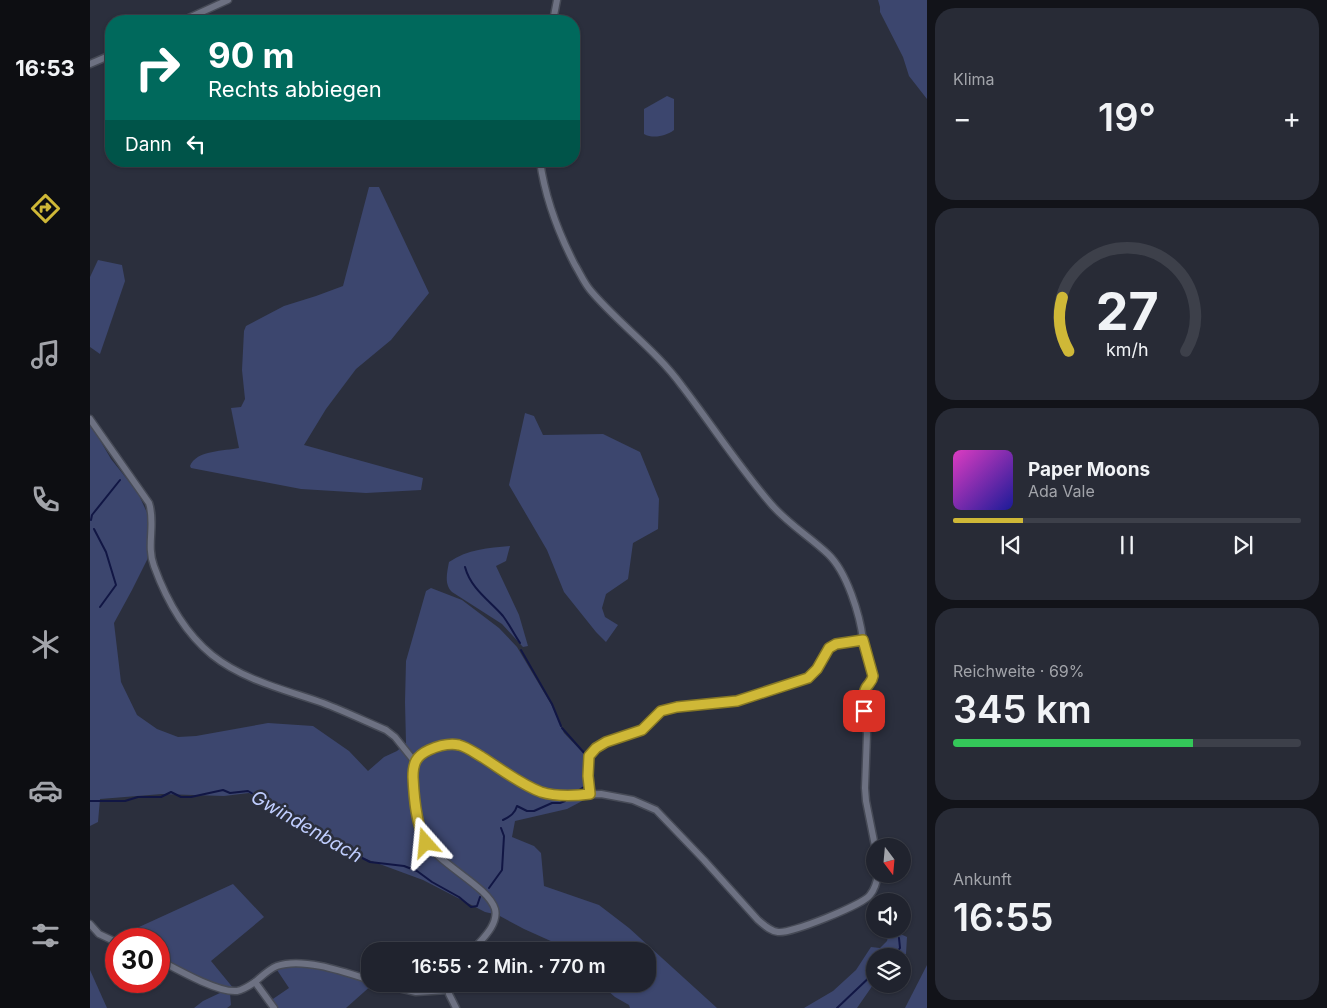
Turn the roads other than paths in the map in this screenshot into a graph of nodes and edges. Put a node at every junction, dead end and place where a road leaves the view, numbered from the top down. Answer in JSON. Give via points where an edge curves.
{"nodes":[{"id":1,"x":228,"y":0,"type":"edge"},
{"id":2,"x":557,"y":0,"type":"edge"},
{"id":3,"x":195,"y":15,"type":"edge"},
{"id":4,"x":554,"y":15,"type":"edge"},
{"id":5,"x":105,"y":57,"type":"edge"},
{"id":6,"x":90,"y":64,"type":"edge"},
{"id":7,"x":541,"y":167,"type":"edge"},
{"id":8,"x":90,"y":419,"type":"edge"},
{"id":9,"x":863,"y":640,"type":"junction"},
{"id":10,"x":415,"y":762,"type":"junction"},
{"id":11,"x":590,"y":794,"type":"junction"},
{"id":12,"x":873,"y":838,"type":"edge"},
{"id":13,"x":876,"y":883,"type":"edge"},
{"id":14,"x":90,"y":924,"type":"edge"},
{"id":15,"x":105,"y":937,"type":"edge"},
{"id":16,"x":479,"y":942,"type":"edge"},
{"id":17,"x":170,"y":965,"type":"edge"},
{"id":18,"x":361,"y":977,"type":"edge"},
{"id":19,"x":254,"y":982,"type":"junction"},
{"id":20,"x":449,"y":992,"type":"edge"},
{"id":21,"x":274,"y":1008,"type":"edge"},
{"id":22,"x":456,"y":1008,"type":"edge"}],
"edges":[{"from":1,"to":3,"type":"street"},
{"from":2,"to":4,"type":"street"},
{"from":5,"to":6,"type":"street"},
{"from":7,"to":9,"type":"street","via":[[556,226],[587,286],[629,331],[658,356],[772,507],[830,555],[858,612]]},
{"from":8,"to":10,"type":"street","via":[[149,503],[153,564],[178,616],[194,638],[240,672],[386,730]]},
{"from":9,"to":11,"type":"street","via":[[829,648],[808,678],[737,701],[661,711],[642,730],[606,742],[589,756]]},
{"from":9,"to":12,"type":"street","via":[[873,676],[864,696],[867,734],[865,788]]},
{"from":10,"to":11,"type":"street","via":[[420,755],[453,744],[543,792],[563,796]]},
{"from":10,"to":16,"type":"street","via":[[413,780],[423,838],[435,853],[486,895],[494,908],[492,925]]},
{"from":11,"to":13,"type":"street","via":[[633,800],[656,810],[758,920],[778,932],[805,926],[869,897]]},
{"from":14,"to":15,"type":"street"},
{"from":17,"to":19,"type":"street","via":[[225,990],[241,990]]},
{"from":18,"to":19,"type":"street","via":[[300,964],[275,967]]},
{"from":19,"to":21,"type":"street"},
{"from":20,"to":22,"type":"street"}]}
